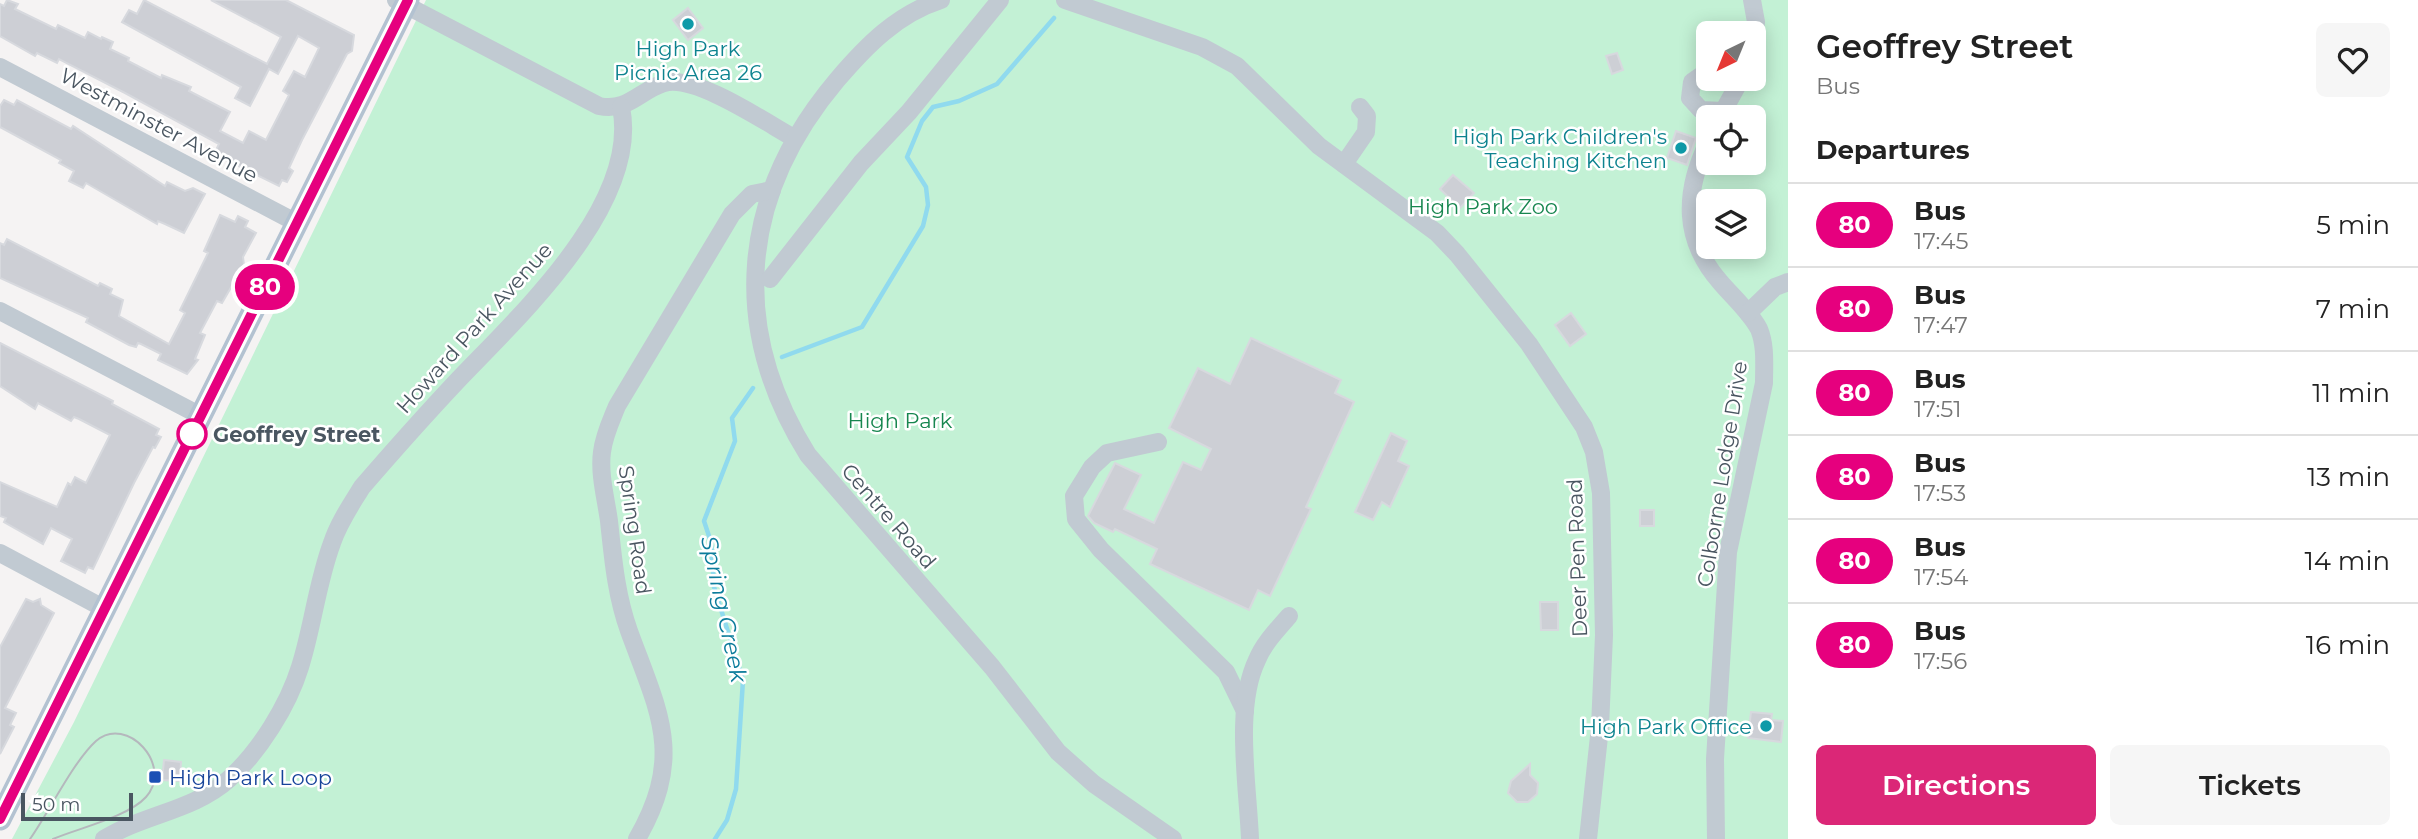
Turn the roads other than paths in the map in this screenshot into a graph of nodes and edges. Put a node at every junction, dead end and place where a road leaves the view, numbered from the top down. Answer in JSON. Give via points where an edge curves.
{"nodes":[{"id":1,"x":941,"y":0,"type":"edge"},
{"id":2,"x":1000,"y":0,"type":"edge"},
{"id":3,"x":1065,"y":0,"type":"edge"},
{"id":4,"x":1752,"y":0,"type":"edge"},
{"id":5,"x":403,"y":2,"type":"edge"},
{"id":6,"x":1095,"y":4,"type":"edge"},
{"id":7,"x":1756,"y":21,"type":"edge"},
{"id":8,"x":0,"y":67,"type":"edge"},
{"id":9,"x":1696,"y":79,"type":"edge"},
{"id":10,"x":1696,"y":105,"type":"edge"},
{"id":11,"x":621,"y":107,"type":"junction"},
{"id":12,"x":1360,"y":107,"type":"dead end"},
{"id":13,"x":794,"y":138,"type":"junction"},
{"id":14,"x":1344,"y":164,"type":"junction"},
{"id":15,"x":1697,"y":175,"type":"edge"},
{"id":16,"x":772,"y":190,"type":"junction"},
{"id":17,"x":297,"y":223,"type":"junction"},
{"id":18,"x":770,"y":279,"type":"dead end"},
{"id":19,"x":1788,"y":282,"type":"edge"},
{"id":20,"x":0,"y":311,"type":"edge"},
{"id":21,"x":1748,"y":313,"type":"junction"},
{"id":22,"x":201,"y":416,"type":"junction"},
{"id":23,"x":1158,"y":442,"type":"dead end"},
{"id":24,"x":0,"y":554,"type":"edge"},
{"id":25,"x":105,"y":609,"type":"junction"},
{"id":26,"x":1289,"y":616,"type":"dead end"},
{"id":27,"x":1245,"y":711,"type":"junction"},
{"id":28,"x":6,"y":794,"type":"edge"},
{"id":29,"x":0,"y":819,"type":"edge"},
{"id":30,"x":104,"y":839,"type":"edge"},
{"id":31,"x":637,"y":839,"type":"edge"},
{"id":32,"x":1174,"y":839,"type":"edge"},
{"id":33,"x":1250,"y":839,"type":"edge"},
{"id":34,"x":1588,"y":839,"type":"edge"},
{"id":35,"x":1716,"y":839,"type":"edge"}],
"edges":[{"from":1,"to":13,"type":"street","via":[[907,15],[869,44],[811,111]]},
{"from":2,"to":18,"type":"street","via":[[861,163]]},
{"from":3,"to":6,"type":"street","name":"Deer Pen Road"},
{"from":4,"to":7,"type":"street"},
{"from":5,"to":11,"type":"street","via":[[592,103]]},
{"from":5,"to":17,"type":"main road"},
{"from":6,"to":14,"type":"street","name":"Deer Pen Road","via":[[1223,57]]},
{"from":8,"to":17,"type":"street","name":"Westminster Avenue"},
{"from":9,"to":10,"type":"street","via":[[1690,98]]},
{"from":11,"to":13,"type":"street","via":[[664,83],[687,83]]},
{"from":11,"to":30,"type":"street","name":"Howard Park Avenue","via":[[622,142],[615,171],[583,237],[555,276],[362,487],[341,520],[300,667],[258,744],[229,778],[200,800]]},
{"from":12,"to":14,"type":"street","via":[[1367,116],[1366,132]]},
{"from":13,"to":16,"type":"street","name":"Centre Road"},
{"from":14,"to":34,"type":"street","name":"Deer Pen Road","via":[[1437,233],[1457,254],[1528,344],[1591,440],[1601,493],[1604,635]]},
{"from":15,"to":21,"type":"street","name":"Colborne Lodge Drive","via":[[1690,194],[1690,227],[1697,248],[1711,272]]},
{"from":16,"to":31,"type":"street","name":"Spring Road","via":[[752,194],[732,214],[617,407],[601,455],[617,583],[664,735],[663,777],[651,815]]},
{"from":16,"to":32,"type":"street","name":"Centre Road","via":[[758,243],[757,319],[766,370],[797,437],[823,474],[992,667],[1058,751],[1094,784]]},
{"from":17,"to":22,"type":"main road"},
{"from":19,"to":21,"type":"street","via":[[1775,287]]},
{"from":20,"to":22,"type":"street"},
{"from":21,"to":35,"type":"street","name":"Colborne Lodge Drive","via":[[1762,338],[1764,383],[1728,552],[1715,759]]},
{"from":22,"to":25,"type":"main road"},
{"from":23,"to":27,"type":"street","via":[[1107,453],[1092,467],[1074,496],[1076,519],[1101,550],[1226,672]]},
{"from":24,"to":25,"type":"street"},
{"from":25,"to":28,"type":"main road"},
{"from":26,"to":27,"type":"street","via":[[1257,659]]},
{"from":27,"to":33,"type":"street"},
{"from":28,"to":29,"type":"main road"}]}
